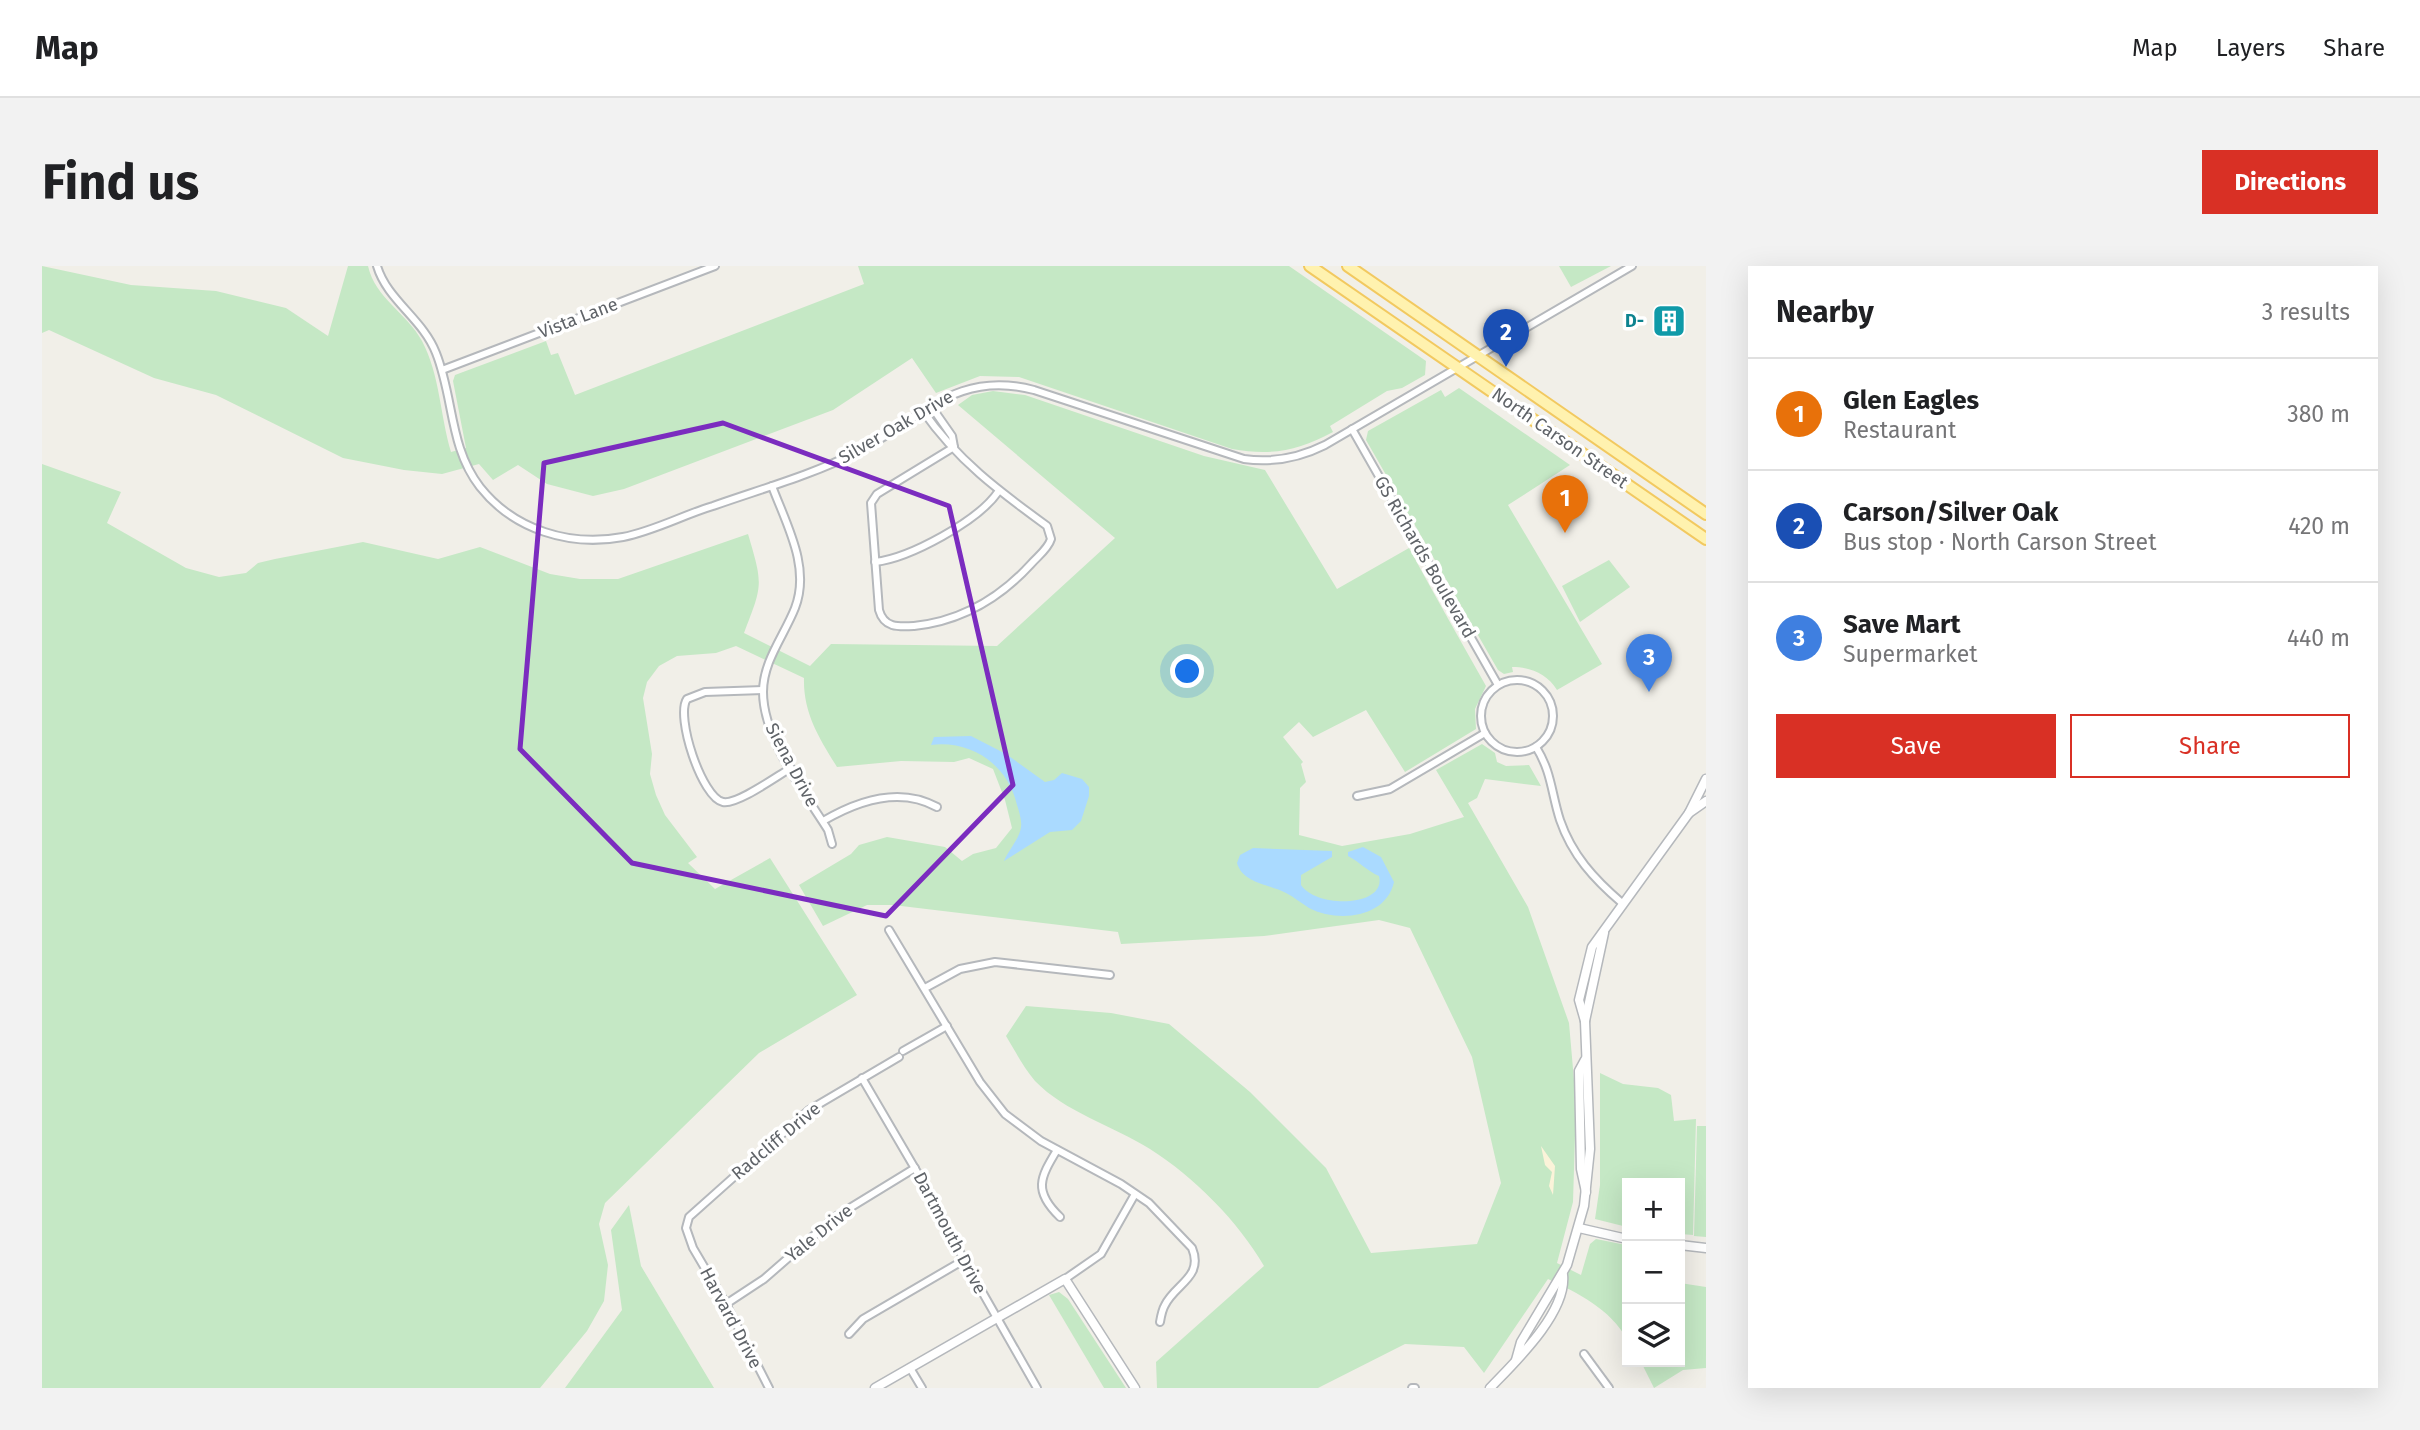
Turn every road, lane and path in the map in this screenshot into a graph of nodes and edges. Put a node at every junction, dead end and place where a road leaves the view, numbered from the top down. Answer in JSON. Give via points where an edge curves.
{"nodes":[{"id":1,"x":377,"y":266,"type":"edge"},
{"id":2,"x":715,"y":266,"type":"edge"},
{"id":3,"x":1310,"y":266,"type":"edge"},
{"id":4,"x":1348,"y":266,"type":"edge"},
{"id":5,"x":1633,"y":266,"type":"edge"},
{"id":6,"x":1468,"y":362,"type":"junction"},
{"id":7,"x":442,"y":370,"type":"junction"},
{"id":8,"x":931,"y":406,"type":"junction"},
{"id":9,"x":923,"y":411,"type":"junction"},
{"id":10,"x":1352,"y":429,"type":"junction"},
{"id":11,"x":954,"y":447,"type":"junction"},
{"id":12,"x":1640,"y":469,"type":"junction"},
{"id":13,"x":1626,"y":484,"type":"junction"},
{"id":14,"x":772,"y":486,"type":"junction"},
{"id":15,"x":998,"y":492,"type":"junction"},
{"id":16,"x":1706,"y":514,"type":"edge"},
{"id":17,"x":1706,"y":539,"type":"edge"},
{"id":18,"x":875,"y":562,"type":"junction"},
{"id":19,"x":1498,"y":685,"type":"junction"},
{"id":20,"x":763,"y":690,"type":"junction"},
{"id":21,"x":1485,"y":733,"type":"junction"},
{"id":22,"x":1536,"y":747,"type":"junction"},
{"id":23,"x":791,"y":768,"type":"junction"},
{"id":24,"x":1706,"y":779,"type":"edge"},
{"id":25,"x":1357,"y":796,"type":"dead end"},
{"id":26,"x":1706,"y":801,"type":"edge"},
{"id":27,"x":937,"y":807,"type":"dead end"},
{"id":28,"x":1689,"y":813,"type":"junction"},
{"id":29,"x":822,"y":821,"type":"junction"},
{"id":30,"x":832,"y":844,"type":"dead end"},
{"id":31,"x":1622,"y":904,"type":"junction"},
{"id":32,"x":889,"y":930,"type":"dead end"},
{"id":33,"x":1110,"y":975,"type":"dead end"},
{"id":34,"x":925,"y":988,"type":"junction"},
{"id":35,"x":947,"y":1026,"type":"junction"},
{"id":36,"x":862,"y":1078,"type":"junction"},
{"id":37,"x":1057,"y":1150,"type":"junction"},
{"id":38,"x":915,"y":1168,"type":"junction"},
{"id":39,"x":1135,"y":1194,"type":"junction"},
{"id":40,"x":1060,"y":1217,"type":"dead end"},
{"id":41,"x":1579,"y":1228,"type":"junction"},
{"id":42,"x":1622,"y":1238,"type":"edge"},
{"id":43,"x":1685,"y":1246,"type":"edge"},
{"id":44,"x":693,"y":1248,"type":"joint"},
{"id":45,"x":1706,"y":1248,"type":"edge"},
{"id":46,"x":964,"y":1260,"type":"junction"},
{"id":47,"x":1065,"y":1279,"type":"junction"},
{"id":48,"x":726,"y":1304,"type":"junction"},
{"id":49,"x":996,"y":1317,"type":"junction"},
{"id":50,"x":1160,"y":1322,"type":"dead end"},
{"id":51,"x":849,"y":1334,"type":"dead end"},
{"id":52,"x":1584,"y":1354,"type":"dead end"},
{"id":53,"x":910,"y":1368,"type":"junction"},
{"id":54,"x":1493,"y":1387,"type":"edge"},
{"id":55,"x":769,"y":1388,"type":"edge"},
{"id":56,"x":875,"y":1388,"type":"edge"},
{"id":57,"x":922,"y":1388,"type":"edge"},
{"id":58,"x":1037,"y":1388,"type":"edge"},
{"id":59,"x":1135,"y":1388,"type":"edge"},
{"id":60,"x":1609,"y":1388,"type":"edge"}],
"edges":[{"from":1,"to":7,"type":"street","name":"Silver Oak Drive","via":[[388,288],[430,338]]},
{"from":2,"to":7,"type":"street","name":"Vista Lane"},
{"from":3,"to":6,"type":"main road","name":"North Carson Street"},
{"from":4,"to":6,"type":"main road","name":"North Carson Street"},
{"from":5,"to":6,"type":"street","name":"Silver Oak Drive"},
{"from":6,"to":10,"type":"street","name":"Silver Oak Drive"},
{"from":6,"to":12,"type":"main road","name":"North Carson Street"},
{"from":6,"to":13,"type":"main road","name":"North Carson Street"},
{"from":7,"to":14,"type":"street","name":"Silver Oak Drive","via":[[452,427],[467,466],[492,499],[536,529],[578,540],[625,537]]},
{"from":8,"to":9,"type":"street","name":"Silver Oak Drive"},
{"from":8,"to":10,"type":"street","name":"Silver Oak Drive","via":[[977,386],[1014,385],[1258,461],[1311,452]]},
{"from":8,"to":11,"type":"street"},
{"from":9,"to":11,"type":"street","via":[[944,441]]},
{"from":9,"to":14,"type":"street","name":"Silver Oak Drive","via":[[854,454]]},
{"from":10,"to":19,"type":"street","name":"GS Richards Boulevard"},
{"from":11,"to":15,"type":"street"},
{"from":11,"to":18,"type":"street","via":[[873,499]]},
{"from":12,"to":13,"type":"main road"},
{"from":12,"to":16,"type":"main road","name":"North Carson Street"},
{"from":13,"to":17,"type":"main road","name":"North Carson Street"},
{"from":14,"to":20,"type":"street","name":"Siena Drive","via":[[797,554],[801,581]]},
{"from":15,"to":18,"type":"street","via":[[983,509],[908,554]]},
{"from":15,"to":18,"type":"street","via":[[1047,526],[1051,539],[1020,576],[984,604],[940,622],[890,625],[880,614]]},
{"from":19,"to":21,"type":"street","via":[[1482,706]]},
{"from":19,"to":22,"type":"street","via":[[1525,680],[1548,696],[1552,724]]},
{"from":20,"to":23,"type":"street","name":"Siena Drive","via":[[770,731]]},
{"from":20,"to":23,"type":"street","via":[[705,692],[687,699],[683,711],[695,761],[715,798],[725,802]]},
{"from":21,"to":22,"type":"street","via":[[1507,751]]},
{"from":21,"to":25,"type":"street","via":[[1390,789]]},
{"from":22,"to":31,"type":"street","via":[[1549,770],[1560,819],[1574,852],[1594,879]]},
{"from":23,"to":29,"type":"street","name":"Siena Drive"},
{"from":24,"to":28,"type":"street"},
{"from":26,"to":28,"type":"street"},
{"from":27,"to":29,"type":"street","via":[[925,800],[877,798],[854,803]]},
{"from":28,"to":31,"type":"street"},
{"from":29,"to":30,"type":"street","name":"Siena Drive"},
{"from":31,"to":41,"type":"street","via":[[1604,933],[1585,1021],[1590,1149]]},
{"from":32,"to":34,"type":"street"},
{"from":33,"to":34,"type":"street","via":[[995,962],[960,969]]},
{"from":34,"to":35,"type":"street"},
{"from":35,"to":36,"type":"street","name":"Radcliff Drive"},
{"from":35,"to":37,"type":"street","via":[[1005,1114]]},
{"from":36,"to":38,"type":"street","name":"Dartmouth Drive"},
{"from":36,"to":44,"type":"street","name":"Radcliff Drive","via":[[809,1110],[692,1212],[686,1228]]},
{"from":37,"to":39,"type":"street"},
{"from":37,"to":40,"type":"street","via":[[1043,1172],[1041,1185],[1047,1205]]},
{"from":38,"to":46,"type":"street","name":"Dartmouth Drive"},
{"from":38,"to":48,"type":"street","name":"Yale Drive","via":[[835,1217],[764,1279]]},
{"from":39,"to":47,"type":"street","via":[[1101,1254]]},
{"from":39,"to":50,"type":"street","via":[[1163,1217],[1195,1256],[1191,1275],[1164,1306]]},
{"from":41,"to":42,"type":"street"},
{"from":41,"to":54,"type":"street","via":[[1563,1275],[1521,1342],[1517,1360]]},
{"from":43,"to":45,"type":"street"},
{"from":44,"to":48,"type":"street","name":"Harvard Drive"},
{"from":46,"to":49,"type":"street","name":"Dartmouth Drive"},
{"from":46,"to":51,"type":"street","via":[[863,1319]]},
{"from":47,"to":49,"type":"street"},
{"from":47,"to":59,"type":"street"},
{"from":48,"to":55,"type":"street","name":"Harvard Drive"},
{"from":49,"to":53,"type":"street"},
{"from":49,"to":58,"type":"street","name":"Dartmouth Drive"},
{"from":52,"to":60,"type":"street"},
{"from":53,"to":56,"type":"street"},
{"from":53,"to":57,"type":"street"}]}
